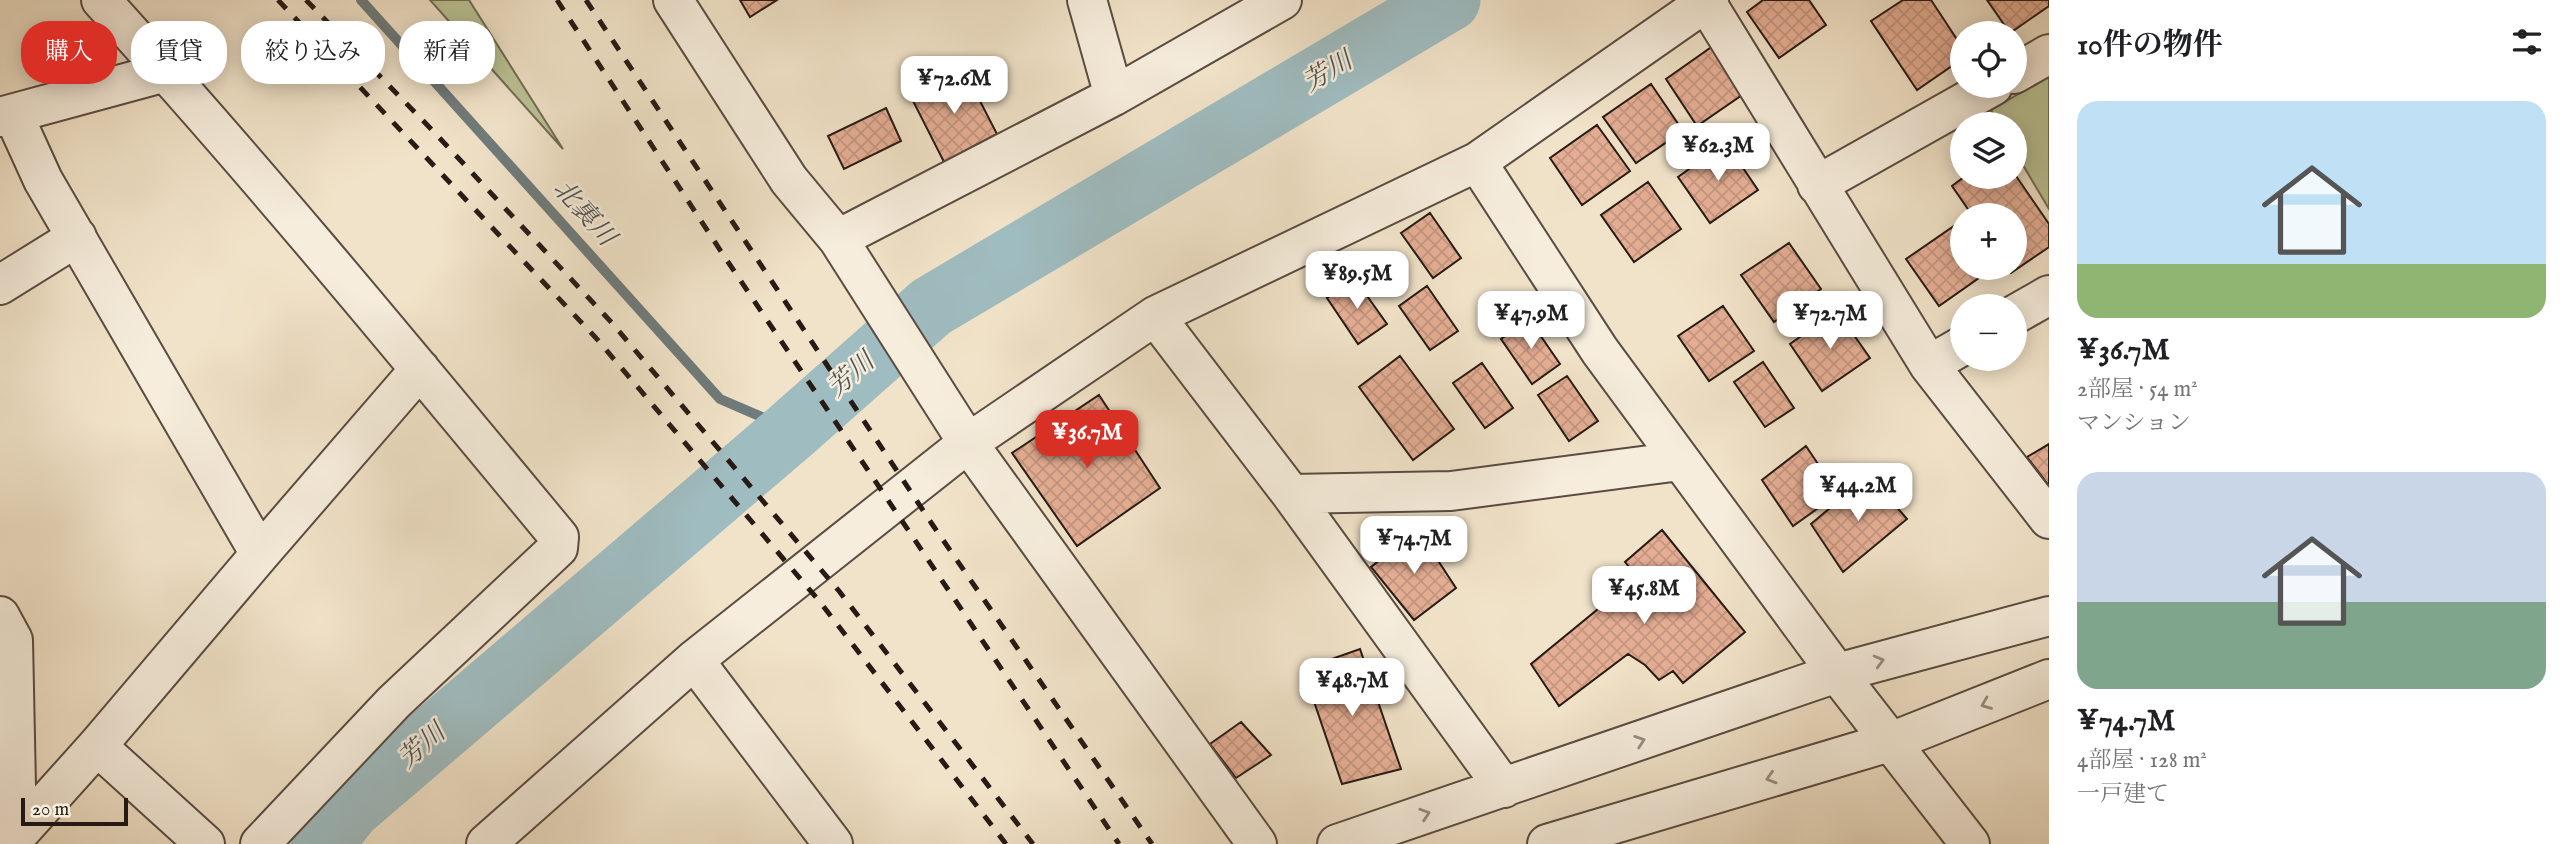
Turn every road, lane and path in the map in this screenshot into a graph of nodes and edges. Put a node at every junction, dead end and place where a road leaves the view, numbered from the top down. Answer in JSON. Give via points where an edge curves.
{"nodes":[{"id":1,"x":101,"y":0,"type":"edge"},
{"id":2,"x":673,"y":0,"type":"edge"},
{"id":3,"x":1087,"y":0,"type":"edge"},
{"id":4,"x":1282,"y":0,"type":"edge"},
{"id":5,"x":1708,"y":1,"type":"edge"},
{"id":6,"x":131,"y":33,"type":"edge"},
{"id":7,"x":2049,"y":54,"type":"edge"},
{"id":8,"x":2027,"y":67,"type":"edge"},
{"id":9,"x":131,"y":82,"type":"edge"},
{"id":10,"x":176,"y":84,"type":"edge"},
{"id":11,"x":1114,"y":96,"type":"junction"},
{"id":12,"x":1971,"y":98,"type":"edge"},
{"id":13,"x":7,"y":116,"type":"edge"},
{"id":14,"x":1477,"y":162,"type":"junction"},
{"id":15,"x":1817,"y":184,"type":"junction"},
{"id":16,"x":77,"y":237,"type":"junction"},
{"id":17,"x":842,"y":245,"type":"junction"},
{"id":18,"x":0,"y":285,"type":"edge"},
{"id":19,"x":2049,"y":295,"type":"edge"},
{"id":20,"x":2027,"y":308,"type":"edge"},
{"id":21,"x":1155,"y":316,"type":"junction"},
{"id":22,"x":1950,"y":353,"type":"edge"},
{"id":23,"x":1929,"y":365,"type":"junction"},
{"id":24,"x":420,"y":369,"type":"junction"},
{"id":25,"x":968,"y":443,"type":"junction"},
{"id":26,"x":1680,"y":461,"type":"junction"},
{"id":27,"x":1291,"y":494,"type":"junction"},
{"id":28,"x":2049,"y":519,"type":"edge"},
{"id":29,"x":260,"y":554,"type":"junction"},
{"id":30,"x":0,"y":615,"type":"edge"},
{"id":31,"x":2049,"y":616,"type":"edge"},
{"id":32,"x":694,"y":660,"type":"junction"},
{"id":33,"x":1837,"y":673,"type":"junction"},
{"id":34,"x":2049,"y":679,"type":"edge"},
{"id":35,"x":1893,"y":741,"type":"junction"},
{"id":36,"x":97,"y":746,"type":"junction"},
{"id":37,"x":1504,"y":788,"type":"junction"},
{"id":38,"x":13,"y":839,"type":"edge"},
{"id":39,"x":1563,"y":842,"type":"edge"},
{"id":40,"x":205,"y":844,"type":"edge"},
{"id":41,"x":260,"y":844,"type":"edge"},
{"id":42,"x":486,"y":844,"type":"edge"},
{"id":43,"x":833,"y":844,"type":"edge"},
{"id":44,"x":1257,"y":844,"type":"edge"},
{"id":45,"x":1337,"y":844,"type":"edge"},
{"id":46,"x":1970,"y":844,"type":"edge"}],
"edges":[{"from":1,"to":6,"type":"street"},
{"from":2,"to":17,"type":"street","via":[[789,180]]},
{"from":3,"to":11,"type":"street"},
{"from":4,"to":11,"type":"street"},
{"from":5,"to":14,"type":"street"},
{"from":5,"to":15,"type":"street"},
{"from":7,"to":8,"type":"street"},
{"from":9,"to":13,"type":"street"},
{"from":10,"to":24,"type":"street"},
{"from":11,"to":17,"type":"street"},
{"from":12,"to":15,"type":"street"},
{"from":13,"to":16,"type":"street"},
{"from":14,"to":21,"type":"street"},
{"from":14,"to":26,"type":"street","via":[[1600,351]]},
{"from":15,"to":23,"type":"street"},
{"from":16,"to":18,"type":"street"},
{"from":16,"to":29,"type":"street"},
{"from":17,"to":25,"type":"street"},
{"from":19,"to":20,"type":"street"},
{"from":21,"to":25,"type":"street"},
{"from":21,"to":27,"type":"street"},
{"from":22,"to":23,"type":"street"},
{"from":23,"to":28,"type":"street"},
{"from":24,"to":29,"type":"street"},
{"from":24,"to":41,"type":"street","via":[[559,537],[558,548],[394,702]]},
{"from":25,"to":32,"type":"street"},
{"from":25,"to":44,"type":"street"},
{"from":26,"to":27,"type":"street","via":[[1451,491]]},
{"from":26,"to":33,"type":"street"},
{"from":27,"to":37,"type":"street"},
{"from":29,"to":36,"type":"street"},
{"from":30,"to":38,"type":"street","via":[[13,640]]},
{"from":33,"to":31,"type":"street","one_way":true},
{"from":32,"to":42,"type":"street"},
{"from":32,"to":43,"type":"street"},
{"from":33,"to":35,"type":"street"},
{"from":37,"to":33,"type":"street","one_way":true},
{"from":34,"to":35,"type":"street","one_way":true},
{"from":35,"to":39,"type":"street","one_way":true},
{"from":35,"to":46,"type":"street"},
{"from":36,"to":38,"type":"street"},
{"from":36,"to":40,"type":"street"},
{"from":45,"to":37,"type":"street","one_way":true}]}
